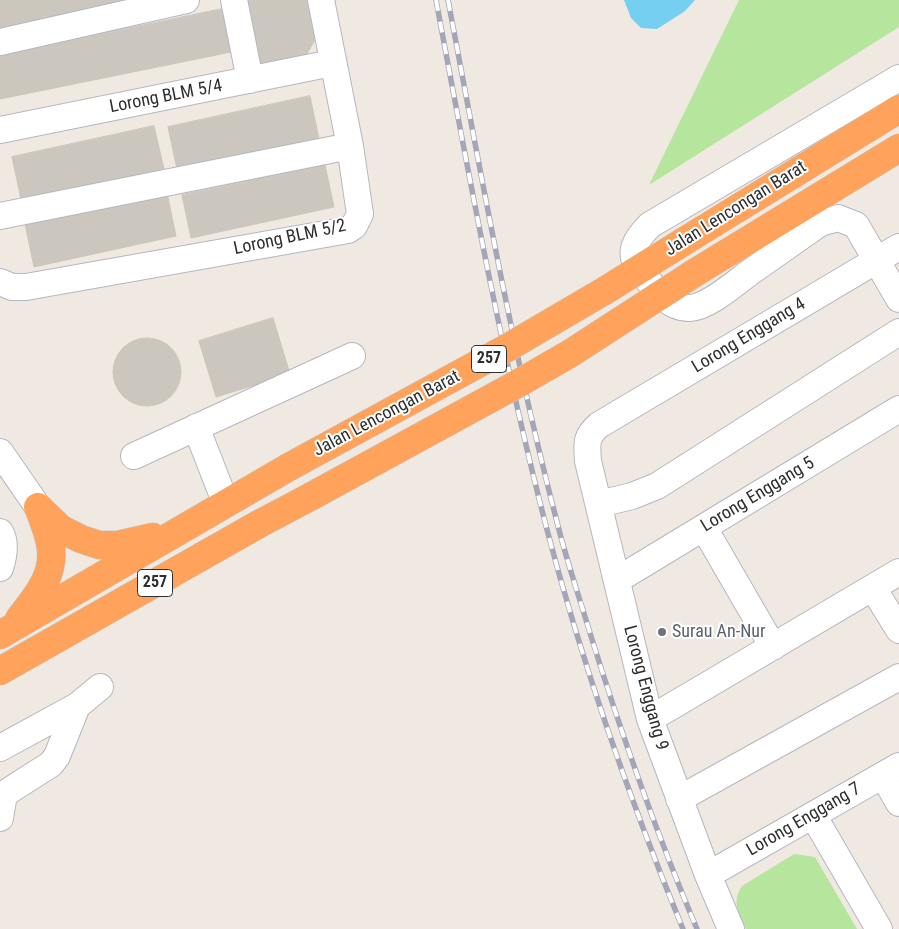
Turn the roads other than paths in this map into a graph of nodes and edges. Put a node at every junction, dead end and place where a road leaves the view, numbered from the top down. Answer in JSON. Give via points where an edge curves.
{"nodes":[{"id":1,"x":186,"y":0,"type":"edge"},
{"id":2,"x":234,"y":0,"type":"edge"},
{"id":3,"x":321,"y":0,"type":"edge"},
{"id":4,"x":0,"y":42,"type":"edge"},
{"id":5,"x":332,"y":63,"type":"junction"},
{"id":6,"x":899,"y":78,"type":"edge"},
{"id":7,"x":250,"y":80,"type":"junction"},
{"id":8,"x":899,"y":109,"type":"edge"},
{"id":9,"x":0,"y":130,"type":"edge"},
{"id":10,"x":350,"y":146,"type":"junction"},
{"id":11,"x":899,"y":148,"type":"edge"},
{"id":12,"x":0,"y":216,"type":"edge"},
{"id":13,"x":899,"y":247,"type":"edge"},
{"id":14,"x":876,"y":260,"type":"junction"},
{"id":15,"x":0,"y":282,"type":"edge"},
{"id":16,"x":899,"y":299,"type":"edge"},
{"id":17,"x":899,"y":332,"type":"edge"},
{"id":18,"x":352,"y":356,"type":"dead end"},
{"id":19,"x":899,"y":409,"type":"edge"},
{"id":20,"x":196,"y":426,"type":"junction"},
{"id":21,"x":588,"y":438,"type":"joint"},
{"id":22,"x":0,"y":452,"type":"edge"},
{"id":23,"x":134,"y":456,"type":"dead end"},
{"id":24,"x":226,"y":504,"type":"junction"},
{"id":25,"x":599,"y":504,"type":"junction"},
{"id":26,"x":38,"y":506,"type":"junction"},
{"id":27,"x":704,"y":528,"type":"junction"},
{"id":28,"x":179,"y":531,"type":"junction"},
{"id":29,"x":0,"y":532,"type":"edge"},
{"id":30,"x":0,"y":568,"type":"edge"},
{"id":31,"x":899,"y":572,"type":"edge"},
{"id":32,"x":617,"y":580,"type":"junction"},
{"id":33,"x":873,"y":588,"type":"junction"},
{"id":34,"x":899,"y":630,"type":"edge"},
{"id":35,"x":6,"y":632,"type":"edge"},
{"id":36,"x":773,"y":647,"type":"junction"},
{"id":37,"x":0,"y":671,"type":"edge"},
{"id":38,"x":899,"y":677,"type":"edge"},
{"id":39,"x":100,"y":687,"type":"dead end"},
{"id":40,"x":77,"y":706,"type":"junction"},
{"id":41,"x":650,"y":719,"type":"junction"},
{"id":42,"x":0,"y":748,"type":"edge"},
{"id":43,"x":891,"y":771,"type":"edge"},
{"id":44,"x":679,"y":799,"type":"junction"},
{"id":45,"x":1,"y":803,"type":"edge"},
{"id":46,"x":899,"y":803,"type":"edge"},
{"id":47,"x":813,"y":815,"type":"junction"},
{"id":48,"x":708,"y":875,"type":"junction"},
{"id":49,"x":731,"y":929,"type":"edge"},
{"id":50,"x":879,"y":929,"type":"edge"}],
"edges":[{"from":1,"to":4,"type":"street"},
{"from":2,"to":7,"type":"street"},
{"from":3,"to":5,"type":"street","name":"Lorong BLM 5/2"},
{"from":5,"to":7,"type":"street","name":"Lorong BLM 5/4"},
{"from":5,"to":10,"type":"street","name":"Lorong BLM 5/2"},
{"from":6,"to":14,"type":"street","via":[[650,225],[635,244],[633,256],[656,291],[675,305],[690,308],[703,305],[720,294],[820,222],[838,218],[856,225]]},
{"from":7,"to":9,"type":"street","name":"Lorong BLM 5/4"},
{"from":8,"to":24,"type":"highway","name":"Jalan Lencongan Barat","number":"257","bridge":true,"via":[[507,348]]},
{"from":10,"to":12,"type":"street"},
{"from":10,"to":15,"type":"street","name":"Lorong BLM 5/2","via":[[360,214],[348,230],[26,287],[12,287]]},
{"from":11,"to":37,"type":"highway","name":"Jalan Lencongan Barat","number":"257","bridge":true,"via":[[562,358]]},
{"from":13,"to":14,"type":"street","name":"Lorong Enggang 4"},
{"from":14,"to":16,"type":"street"},
{"from":14,"to":21,"type":"street","name":"Lorong Enggang 4","via":[[599,425]]},
{"from":17,"to":25,"type":"street","via":[[657,486]]},
{"from":18,"to":20,"type":"street"},
{"from":19,"to":27,"type":"street","name":"Lorong Enggang 5"},
{"from":20,"to":23,"type":"street"},
{"from":20,"to":24,"type":"street"},
{"from":21,"to":25,"type":"street","name":"Lorong Enggang 9","via":[[588,461]]},
{"from":22,"to":26,"type":"street"},
{"from":24,"to":28,"type":"highway","name":"Jalan Lencongan Barat","number":"257"},
{"from":25,"to":32,"type":"street","name":"Lorong Enggang 9"},
{"from":26,"to":28,"type":"highway","via":[[61,529],[99,545],[118,545]]},
{"from":26,"to":35,"type":"highway","via":[[52,554],[50,573],[39,594]]},
{"from":27,"to":32,"type":"street","name":"Lorong Enggang 5"},
{"from":27,"to":36,"type":"street"},
{"from":28,"to":35,"type":"highway","name":"Jalan Lencongan Barat","number":"257"},
{"from":29,"to":30,"type":"street","via":[[4,546]]},
{"from":31,"to":33,"type":"street"},
{"from":32,"to":41,"type":"street","name":"Lorong Enggang 9"},
{"from":33,"to":34,"type":"street"},
{"from":33,"to":36,"type":"street"},
{"from":36,"to":41,"type":"street"},
{"from":38,"to":44,"type":"street"},
{"from":39,"to":40,"type":"street"},
{"from":40,"to":42,"type":"street"},
{"from":40,"to":45,"type":"street","via":[[51,764]]},
{"from":41,"to":44,"type":"street","name":"Lorong Enggang 9"},
{"from":43,"to":46,"type":"street"},
{"from":43,"to":47,"type":"street","name":"Lorong Enggang 7"},
{"from":44,"to":48,"type":"street","name":"Lorong Enggang 9"},
{"from":47,"to":48,"type":"street","name":"Lorong Enggang 7"},
{"from":47,"to":50,"type":"street"},
{"from":48,"to":49,"type":"street","name":"Lorong Enggang 9"}]}
